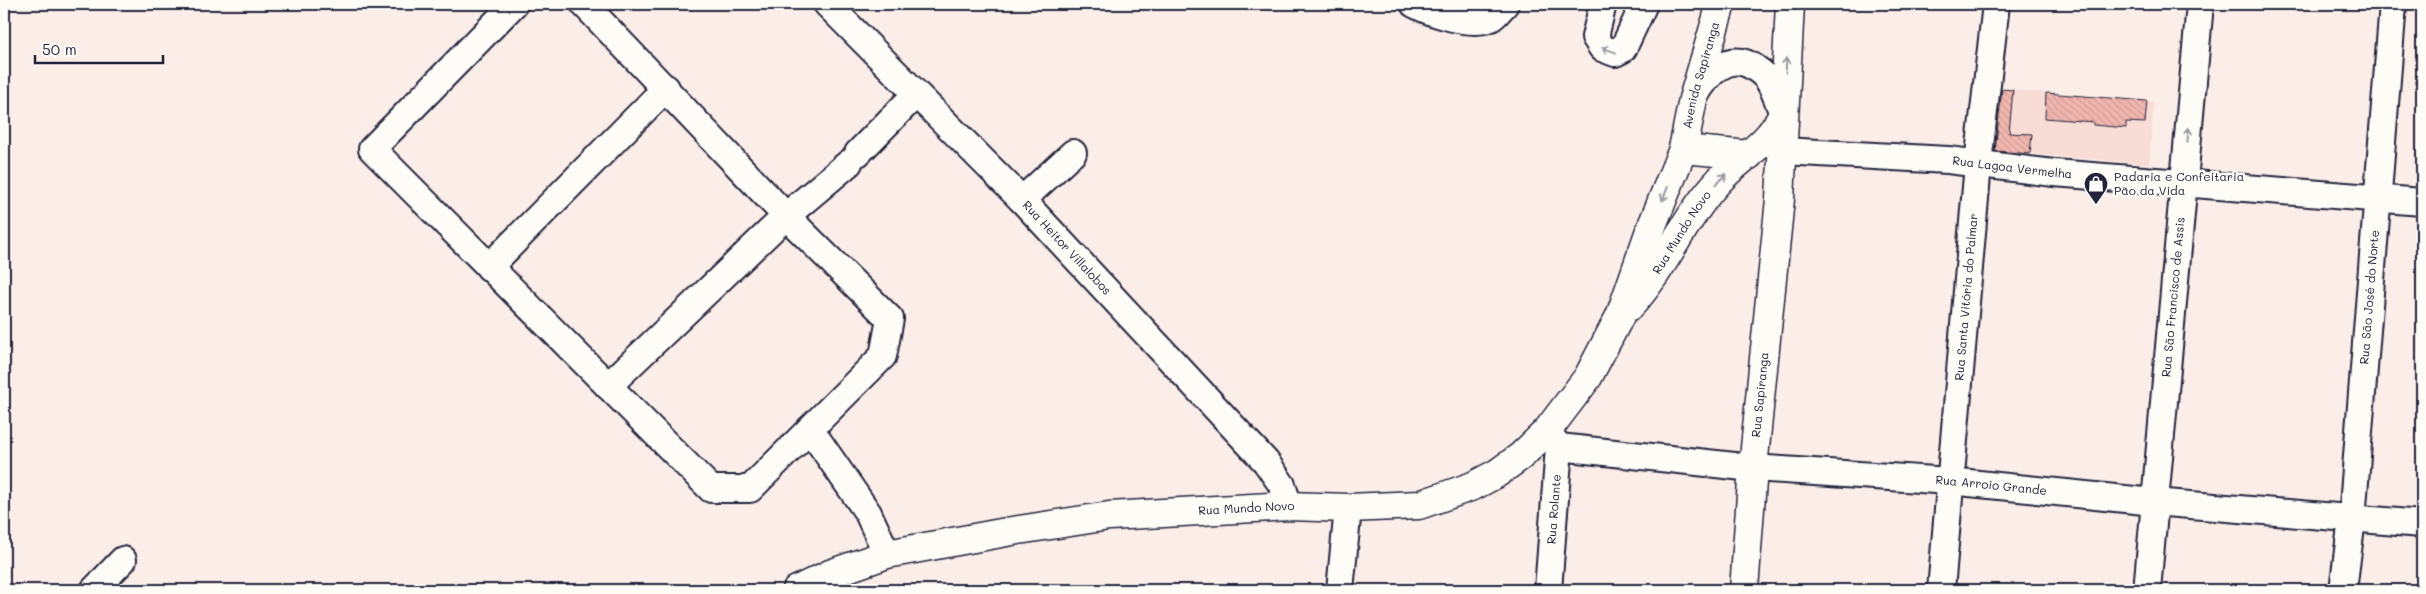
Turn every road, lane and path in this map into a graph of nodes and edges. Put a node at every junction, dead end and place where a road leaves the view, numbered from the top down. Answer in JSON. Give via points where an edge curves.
{"nodes":[{"id":1,"x":514,"y":4,"type":"edge"},
{"id":2,"x":584,"y":4,"type":"edge"},
{"id":3,"x":827,"y":4,"type":"edge"},
{"id":4,"x":1414,"y":4,"type":"edge"},
{"id":5,"x":1505,"y":4,"type":"edge"},
{"id":6,"x":1603,"y":4,"type":"edge"},
{"id":7,"x":1644,"y":4,"type":"edge"},
{"id":8,"x":1721,"y":4,"type":"edge"},
{"id":9,"x":1790,"y":4,"type":"edge"},
{"id":10,"x":1996,"y":4,"type":"edge"},
{"id":11,"x":2200,"y":4,"type":"edge"},
{"id":12,"x":2393,"y":4,"type":"edge"},
{"id":13,"x":1460,"y":11,"type":"edge"},
{"id":14,"x":666,"y":88,"type":"junction"},
{"id":15,"x":916,"y":94,"type":"junction"},
{"id":16,"x":1692,"y":99,"type":"junction"},
{"id":17,"x":1783,"y":114,"type":"junction"},
{"id":18,"x":1683,"y":148,"type":"junction"},
{"id":19,"x":1782,"y":151,"type":"junction"},
{"id":20,"x":1073,"y":153,"type":"dead end"},
{"id":21,"x":1749,"y":155,"type":"junction"},
{"id":22,"x":1978,"y":164,"type":"junction"},
{"id":23,"x":2184,"y":184,"type":"junction"},
{"id":24,"x":2377,"y":198,"type":"junction"},
{"id":25,"x":1780,"y":199,"type":"junction"},
{"id":26,"x":1022,"y":200,"type":"junction"},
{"id":27,"x":2422,"y":202,"type":"edge"},
{"id":28,"x":786,"y":216,"type":"junction"},
{"id":29,"x":489,"y":266,"type":"junction"},
{"id":30,"x":1620,"y":316,"type":"junction"},
{"id":31,"x":608,"y":386,"type":"junction"},
{"id":32,"x":810,"y":429,"type":"junction"},
{"id":33,"x":1553,"y":439,"type":"junction"},
{"id":34,"x":1754,"y":468,"type":"junction"},
{"id":35,"x":1950,"y":481,"type":"junction"},
{"id":36,"x":2154,"y":502,"type":"junction"},
{"id":37,"x":1289,"y":506,"type":"junction"},
{"id":38,"x":1348,"y":508,"type":"junction"},
{"id":39,"x":2352,"y":519,"type":"junction"},
{"id":40,"x":2422,"y":524,"type":"edge"},
{"id":41,"x":887,"y":554,"type":"junction"},
{"id":42,"x":123,"y":560,"type":"dead end"},
{"id":43,"x":94,"y":590,"type":"edge"},
{"id":44,"x":796,"y":590,"type":"edge"},
{"id":45,"x":1340,"y":590,"type":"edge"},
{"id":46,"x":1548,"y":590,"type":"edge"},
{"id":47,"x":1744,"y":590,"type":"edge"},
{"id":48,"x":1941,"y":590,"type":"edge"},
{"id":49,"x":2147,"y":590,"type":"edge"},
{"id":50,"x":2343,"y":590,"type":"edge"}],
"edges":[{"from":1,"to":29,"type":"street","via":[[372,149]]},
{"from":2,"to":14,"type":"street"},
{"from":3,"to":15,"type":"street","name":"Rua Heitor Villalobos"},
{"from":4,"to":13,"type":"street","via":[[1433,12]]},
{"from":5,"to":13,"type":"street","via":[[1491,18],[1476,21]]},
{"from":7,"to":6,"type":"street","one_way":true,"via":[[1623,49],[1615,53],[1602,48],[1595,37]]},
{"from":8,"to":16,"type":"main road","name":"Avenida Sapiranga"},
{"from":17,"to":9,"type":"main road","one_way":true},
{"from":10,"to":22,"type":"street","name":"Rua Santa Vitória do Palmar"},
{"from":23,"to":11,"type":"street","name":"Rua São Francisco de Assis","one_way":true},
{"from":12,"to":24,"type":"street","name":"Rua São José do Norte"},
{"from":14,"to":28,"type":"street"},
{"from":14,"to":29,"type":"street"},
{"from":15,"to":26,"type":"street","name":"Rua Heitor Villalobos"},
{"from":15,"to":28,"type":"street","via":[[854,158]]},
{"from":16,"to":17,"type":"street","via":[[1708,75],[1721,65],[1740,61],[1748,63],[1770,83]]},
{"from":16,"to":18,"type":"main road","name":"Avenida Sapiranga"},
{"from":17,"to":19,"type":"main road","name":"Rua Sapiranga"},
{"from":17,"to":21,"type":"main road","via":[[1775,130]]},
{"from":18,"to":21,"type":"main road"},
{"from":18,"to":30,"type":"main road","name":"Rua Mundo Novo","one_way":true},
{"from":19,"to":22,"type":"street","name":"Rua Lagoa Vermelha"},
{"from":19,"to":25,"type":"main road","name":"Rua Sapiranga"},
{"from":20,"to":26,"type":"street"},
{"from":21,"to":25,"type":"main road","name":"Rua Sapiranga","via":[[1769,174]]},
{"from":30,"to":21,"type":"main road","name":"Rua Mundo Novo","one_way":true,"via":[[1648,287],[1707,195]]},
{"from":22,"to":23,"type":"street","name":"Rua Lagoa Vermelha"},
{"from":22,"to":35,"type":"street","name":"Rua Santa Vitória do Palmar"},
{"from":23,"to":24,"type":"street","name":"Rua Lagoa Vermelha"},
{"from":23,"to":36,"type":"street","name":"Rua São Francisco de Assis"},
{"from":24,"to":27,"type":"street","name":"Rua Lagoa Vermelha"},
{"from":24,"to":39,"type":"street","name":"Rua São José do Norte"},
{"from":25,"to":34,"type":"main road","name":"Rua Sapiranga"},
{"from":26,"to":37,"type":"street","name":"Rua Heitor Villalobos","via":[[1266,462],[1282,485]]},
{"from":28,"to":31,"type":"street"},
{"from":28,"to":32,"type":"street","via":[[890,319],[883,356]]},
{"from":29,"to":31,"type":"street"},
{"from":30,"to":33,"type":"main road","name":"Rua Mundo Novo"},
{"from":31,"to":32,"type":"street","via":[[711,489],[750,489]]},
{"from":32,"to":41,"type":"street","via":[[868,513]]},
{"from":33,"to":34,"type":"street","name":"Rua Arroio Grande"},
{"from":33,"to":38,"type":"main road","name":"Rua Mundo Novo","via":[[1496,474],[1451,495],[1419,504]]},
{"from":33,"to":46,"type":"street","name":"Rua Rolante"},
{"from":34,"to":35,"type":"street","name":"Rua Arroio Grande"},
{"from":34,"to":47,"type":"main road","name":"Rua Sapiranga"},
{"from":35,"to":36,"type":"street","name":"Rua Arroio Grande"},
{"from":35,"to":48,"type":"street","name":"Rua Santa Vitória do Palmar"},
{"from":36,"to":39,"type":"street","name":"Rua Arroio Grande"},
{"from":36,"to":49,"type":"street","name":"Rua São Francisco de Assis"},
{"from":37,"to":38,"type":"main road","name":"Rua Mundo Novo"},
{"from":37,"to":41,"type":"main road","name":"Rua Mundo Novo","via":[[1109,516]]},
{"from":38,"to":45,"type":"street"},
{"from":39,"to":40,"type":"street","name":"Rua Arroio Grande"},
{"from":39,"to":50,"type":"street","name":"Rua São José do Norte"},
{"from":41,"to":44,"type":"main road","name":"Rua Mundo Novo"},
{"from":42,"to":43,"type":"street"}]}
